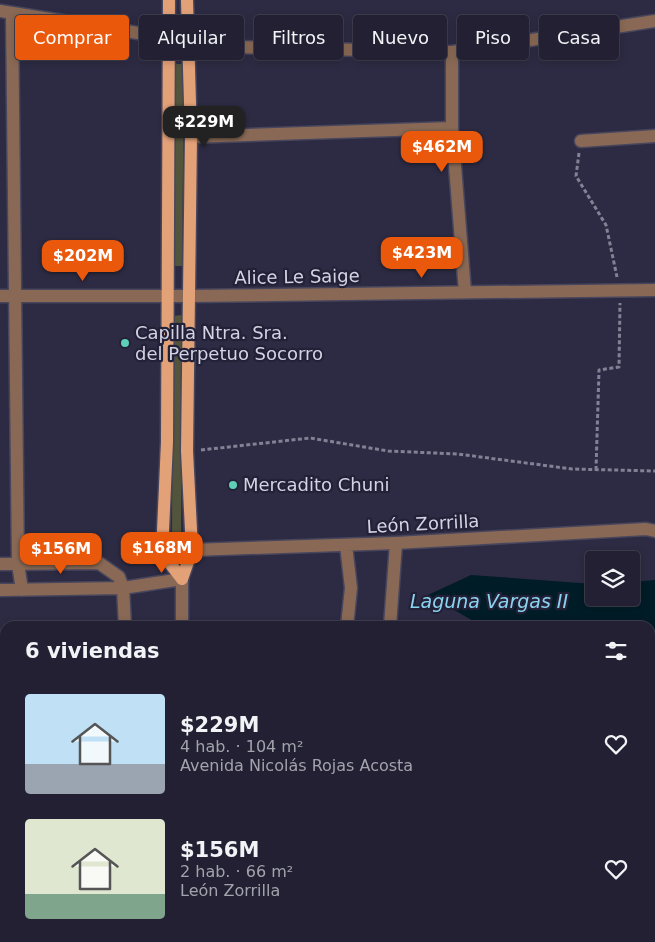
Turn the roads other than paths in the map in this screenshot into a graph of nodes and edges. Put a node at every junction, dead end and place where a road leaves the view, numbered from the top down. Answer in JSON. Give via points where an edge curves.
{"nodes":[{"id":1,"x":168,"y":0,"type":"edge"},
{"id":2,"x":187,"y":0,"type":"edge"},
{"id":3,"x":6,"y":12,"type":"edge"},
{"id":4,"x":168,"y":15,"type":"edge"},
{"id":5,"x":188,"y":15,"type":"edge"},
{"id":6,"x":655,"y":21,"type":"edge"},
{"id":7,"x":139,"y":33,"type":"edge"},
{"id":8,"x":244,"y":47,"type":"edge"},
{"id":9,"x":452,"y":52,"type":"junction"},
{"id":10,"x":169,"y":60,"type":"edge"},
{"id":11,"x":189,"y":60,"type":"edge"},
{"id":12,"x":452,"y":128,"type":"junction"},
{"id":13,"x":655,"y":136,"type":"edge"},
{"id":14,"x":191,"y":137,"type":"junction"},
{"id":15,"x":581,"y":141,"type":"dead end"},
{"id":16,"x":655,"y":290,"type":"edge"},
{"id":17,"x":465,"y":292,"type":"junction"},
{"id":18,"x":166,"y":295,"type":"junction"},
{"id":19,"x":0,"y":296,"type":"edge"},
{"id":20,"x":15,"y":296,"type":"junction"},
{"id":21,"x":189,"y":296,"type":"junction"},
{"id":22,"x":655,"y":530,"type":"edge"},
{"id":23,"x":396,"y":543,"type":"junction"},
{"id":24,"x":346,"y":545,"type":"junction"},
{"id":25,"x":192,"y":550,"type":"junction"},
{"id":26,"x":0,"y":564,"type":"edge"},
{"id":27,"x":18,"y":564,"type":"junction"},
{"id":28,"x":182,"y":579,"type":"junction"},
{"id":29,"x":123,"y":588,"type":"junction"},
{"id":30,"x":0,"y":590,"type":"edge"},
{"id":31,"x":22,"y":590,"type":"junction"},
{"id":32,"x":125,"y":621,"type":"edge"},
{"id":33,"x":182,"y":621,"type":"edge"},
{"id":34,"x":348,"y":621,"type":"edge"},
{"id":35,"x":390,"y":621,"type":"edge"}],
"edges":[{"from":1,"to":4,"type":"main road"},
{"from":2,"to":5,"type":"main road"},
{"from":3,"to":7,"type":"street"},
{"from":3,"to":20,"type":"street"},
{"from":6,"to":9,"type":"street"},
{"from":8,"to":9,"type":"street"},
{"from":9,"to":12,"type":"street"},
{"from":10,"to":18,"type":"main road"},
{"from":11,"to":14,"type":"main road"},
{"from":12,"to":14,"type":"street"},
{"from":12,"to":17,"type":"street"},
{"from":13,"to":15,"type":"street"},
{"from":14,"to":21,"type":"main road"},
{"from":16,"to":17,"type":"street","name":"Alice Le Saige"},
{"from":17,"to":21,"type":"street","name":"Alice Le Saige"},
{"from":18,"to":20,"type":"street","name":"Alice Le Saige"},
{"from":18,"to":21,"type":"street","name":"Alice Le Saige"},
{"from":18,"to":28,"type":"main road","via":[[167,442],[162,553]]},
{"from":19,"to":20,"type":"street","name":"Alice Le Saige"},
{"from":20,"to":27,"type":"street"},
{"from":21,"to":25,"type":"main road","via":[[187,451]]},
{"from":22,"to":23,"type":"street","name":"León Zorrilla"},
{"from":23,"to":24,"type":"street","name":"León Zorrilla"},
{"from":23,"to":35,"type":"street"},
{"from":24,"to":25,"type":"street","name":"León Zorrilla"},
{"from":24,"to":34,"type":"street","via":[[351,588]]},
{"from":25,"to":28,"type":"main road"},
{"from":26,"to":27,"type":"street"},
{"from":27,"to":29,"type":"street","via":[[99,563],[119,577]]},
{"from":27,"to":31,"type":"street"},
{"from":28,"to":29,"type":"street"},
{"from":28,"to":33,"type":"street"},
{"from":29,"to":31,"type":"street"},
{"from":29,"to":32,"type":"street"},
{"from":30,"to":31,"type":"street"}]}
